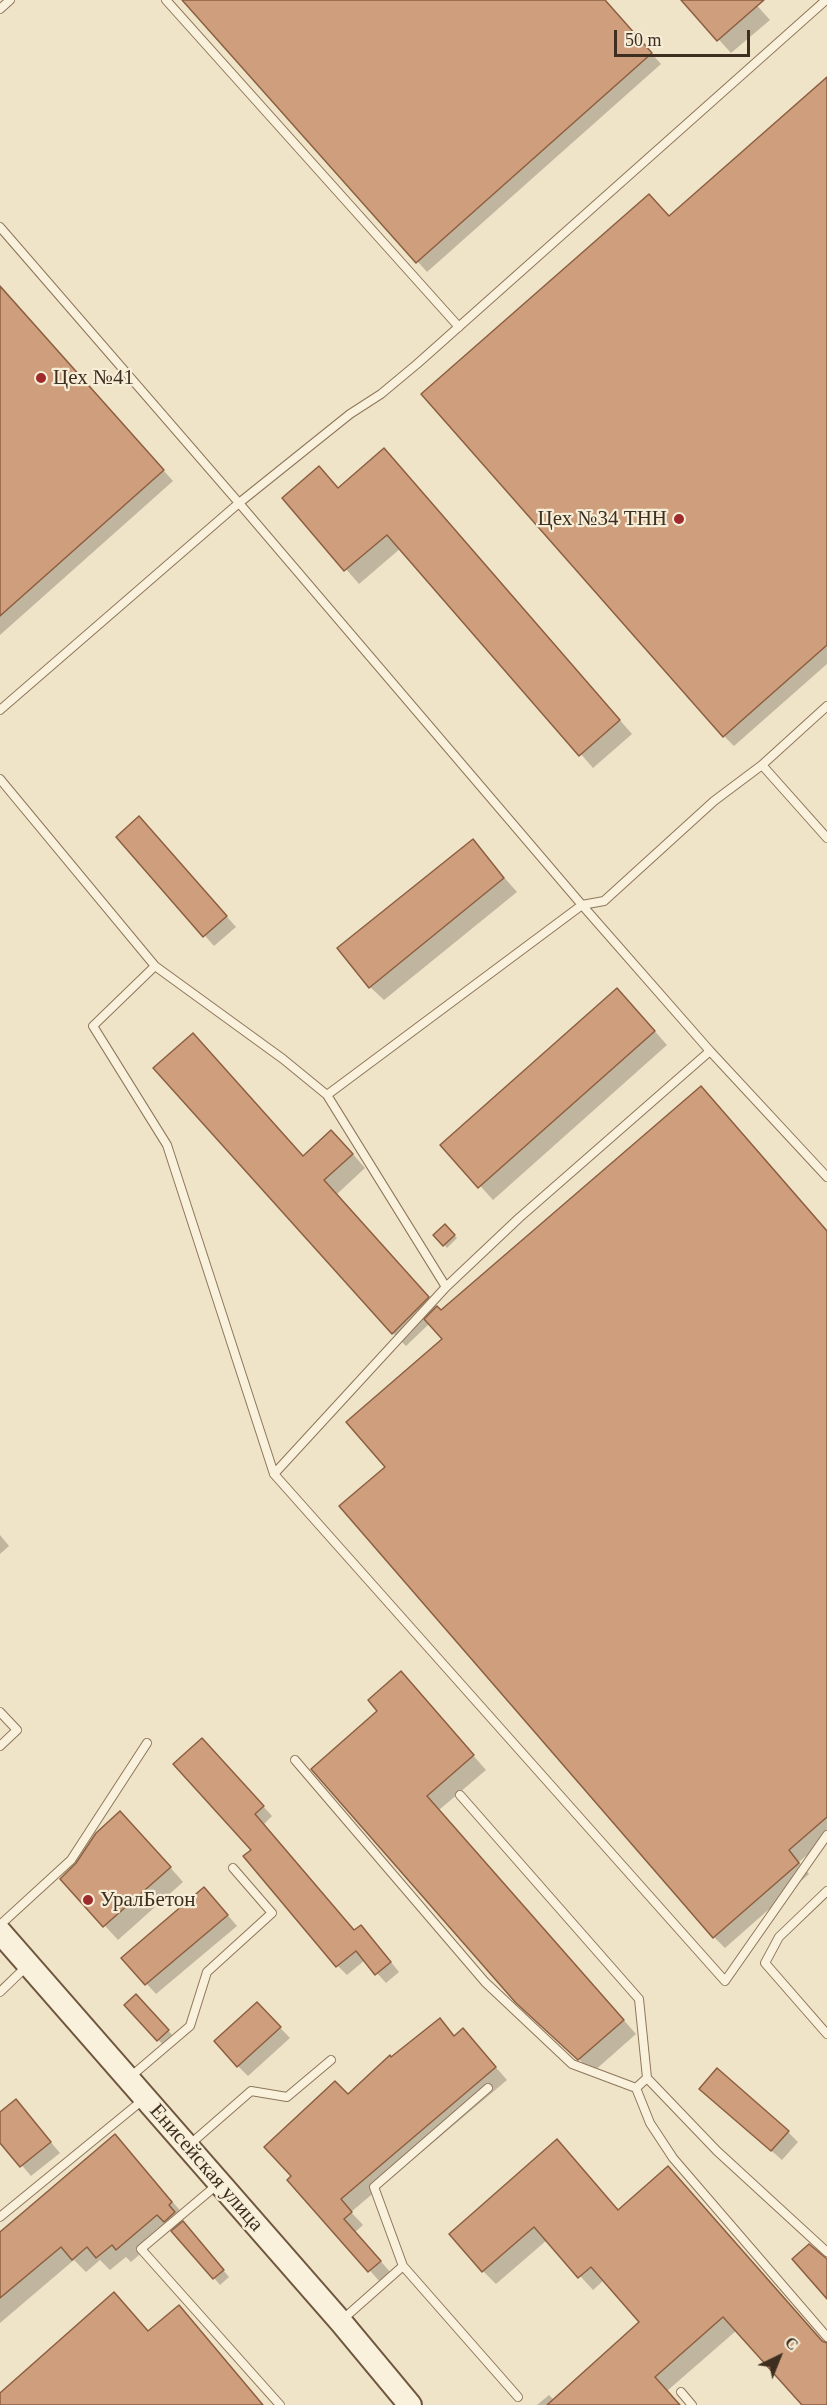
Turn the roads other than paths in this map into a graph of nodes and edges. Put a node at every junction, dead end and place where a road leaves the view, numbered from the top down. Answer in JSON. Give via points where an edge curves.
{"nodes":[{"id":1,"x":9,"y":0,"type":"edge"},
{"id":2,"x":166,"y":0,"type":"edge"},
{"id":3,"x":826,"y":0,"type":"edge"},
{"id":4,"x":0,"y":9,"type":"edge"},
{"id":5,"x":0,"y":227,"type":"edge"},
{"id":6,"x":459,"y":327,"type":"junction"},
{"id":7,"x":239,"y":502,"type":"junction"},
{"id":8,"x":827,"y":706,"type":"edge"},
{"id":9,"x":0,"y":710,"type":"edge"},
{"id":10,"x":762,"y":765,"type":"junction"},
{"id":11,"x":0,"y":779,"type":"edge"},
{"id":12,"x":827,"y":838,"type":"edge"},
{"id":13,"x":582,"y":905,"type":"junction"},
{"id":14,"x":155,"y":966,"type":"junction"},
{"id":15,"x":710,"y":1051,"type":"junction"},
{"id":16,"x":327,"y":1095,"type":"junction"},
{"id":17,"x":827,"y":1177,"type":"edge"},
{"id":18,"x":446,"y":1287,"type":"junction"},
{"id":19,"x":274,"y":1474,"type":"junction"},
{"id":20,"x":0,"y":1712,"type":"edge"},
{"id":21,"x":147,"y":1743,"type":"dead end"},
{"id":22,"x":0,"y":1746,"type":"edge"},
{"id":23,"x":295,"y":1760,"type":"dead end"},
{"id":24,"x":460,"y":1796,"type":"dead end"},
{"id":25,"x":827,"y":1835,"type":"edge"},
{"id":26,"x":233,"y":1868,"type":"dead end"},
{"id":27,"x":827,"y":1891,"type":"edge"},
{"id":28,"x":0,"y":1926,"type":"edge"},
{"id":29,"x":0,"y":1932,"type":"edge"},
{"id":30,"x":29,"y":1965,"type":"junction"},
{"id":31,"x":0,"y":1992,"type":"edge"},
{"id":32,"x":827,"y":2034,"type":"edge"},
{"id":33,"x":331,"y":2060,"type":"dead end"},
{"id":34,"x":647,"y":2078,"type":"junction"},
{"id":35,"x":128,"y":2079,"type":"junction"},
{"id":36,"x":488,"y":2088,"type":"dead end"},
{"id":37,"x":636,"y":2088,"type":"junction"},
{"id":38,"x":145,"y":2098,"type":"junction"},
{"id":39,"x":187,"y":2147,"type":"junction"},
{"id":40,"x":219,"y":2183,"type":"junction"},
{"id":41,"x":0,"y":2217,"type":"edge"},
{"id":42,"x":827,"y":2252,"type":"edge"},
{"id":43,"x":403,"y":2266,"type":"junction"},
{"id":44,"x":340,"y":2322,"type":"junction"},
{"id":45,"x":827,"y":2337,"type":"edge"},
{"id":46,"x":681,"y":2392,"type":"dead end"},
{"id":47,"x":518,"y":2397,"type":"dead end"},
{"id":48,"x":280,"y":2405,"type":"edge"},
{"id":49,"x":410,"y":2405,"type":"edge"},
{"id":50,"x":692,"y":2405,"type":"edge"}],
"edges":[{"from":1,"to":4,"type":"lane"},
{"from":2,"to":6,"type":"lane"},
{"from":3,"to":6,"type":"lane"},
{"from":5,"to":7,"type":"lane"},
{"from":6,"to":7,"type":"lane","via":[[381,394]]},
{"from":7,"to":9,"type":"lane"},
{"from":7,"to":13,"type":"lane"},
{"from":8,"to":10,"type":"lane"},
{"from":10,"to":12,"type":"lane"},
{"from":10,"to":13,"type":"lane","via":[[714,801],[604,901]]},
{"from":11,"to":14,"type":"lane"},
{"from":13,"to":15,"type":"lane"},
{"from":13,"to":16,"type":"lane"},
{"from":14,"to":16,"type":"lane"},
{"from":14,"to":19,"type":"lane","via":[[93,1026],[167,1145]]},
{"from":15,"to":17,"type":"lane"},
{"from":15,"to":18,"type":"lane"},
{"from":16,"to":18,"type":"lane"},
{"from":18,"to":19,"type":"lane"},
{"from":19,"to":25,"type":"lane","via":[[725,1980]]},
{"from":20,"to":22,"type":"lane","via":[[17,1730]]},
{"from":21,"to":28,"type":"lane","via":[[71,1860]]},
{"from":23,"to":37,"type":"lane","via":[[485,1982],[572,2064]]},
{"from":24,"to":34,"type":"lane","via":[[639,1999]]},
{"from":26,"to":35,"type":"lane","via":[[272,1913],[207,1972],[190,2026]]},
{"from":27,"to":32,"type":"lane","via":[[779,1937],[765,1963]]},
{"from":29,"to":30,"type":"street","name":"Енисейская улица"},
{"from":30,"to":31,"type":"lane"},
{"from":30,"to":35,"type":"street","name":"Енисейская улица"},
{"from":33,"to":39,"type":"lane","via":[[287,2097],[251,2091]]},
{"from":34,"to":37,"type":"lane"},
{"from":34,"to":42,"type":"lane","via":[[717,2151]]},
{"from":35,"to":38,"type":"street","name":"Енисейская улица"},
{"from":36,"to":43,"type":"lane","via":[[374,2187]]},
{"from":37,"to":45,"type":"lane","via":[[650,2123],[673,2157]]},
{"from":38,"to":39,"type":"street","name":"Енисейская улица"},
{"from":38,"to":41,"type":"lane"},
{"from":39,"to":40,"type":"street","name":"Енисейская улица"},
{"from":40,"to":44,"type":"street","name":"Енисейская улица"},
{"from":40,"to":48,"type":"lane","via":[[141,2249]]},
{"from":43,"to":44,"type":"lane"},
{"from":43,"to":47,"type":"lane"},
{"from":44,"to":49,"type":"street","name":"Енисейская улица"},
{"from":46,"to":50,"type":"lane"}]}
